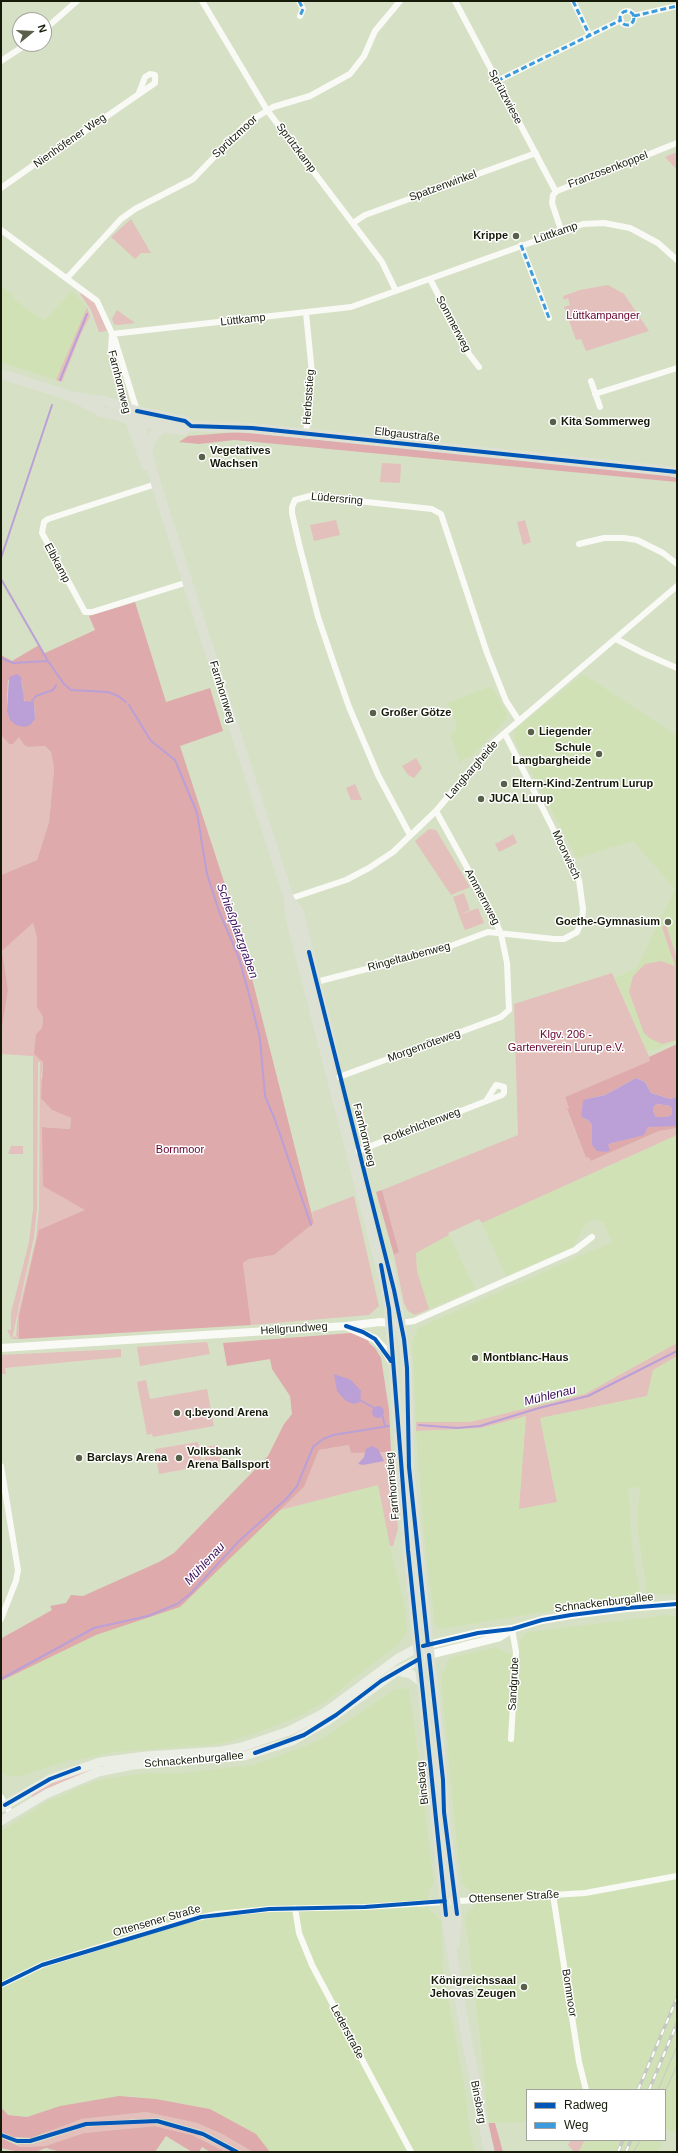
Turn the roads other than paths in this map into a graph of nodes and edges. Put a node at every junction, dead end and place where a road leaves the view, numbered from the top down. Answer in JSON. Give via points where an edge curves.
{"nodes":[{"id":1,"x":77,"y":1,"type":"edge"},
{"id":2,"x":202,"y":1,"type":"edge"},
{"id":3,"x":299,"y":1,"type":"edge"},
{"id":4,"x":400,"y":1,"type":"edge"},
{"id":5,"x":455,"y":1,"type":"edge"},
{"id":6,"x":572,"y":1,"type":"edge"},
{"id":7,"x":677,"y":6,"type":"edge"},
{"id":8,"x":300,"y":16,"type":"dead end"},
{"id":9,"x":634,"y":16,"type":"junction"},
{"id":10,"x":621,"y":20,"type":"junction"},
{"id":11,"x":52,"y":23,"type":"edge"},
{"id":12,"x":590,"y":36,"type":"junction"},
{"id":13,"x":15,"y":52,"type":"edge"},
{"id":14,"x":1,"y":61,"type":"edge"},
{"id":15,"x":497,"y":81,"type":"junction"},
{"id":16,"x":140,"y":93,"type":"dead end"},
{"id":17,"x":267,"y":110,"type":"junction"},
{"id":18,"x":677,"y":143,"type":"edge"},
{"id":19,"x":536,"y":153,"type":"junction"},
{"id":20,"x":1,"y":188,"type":"edge"},
{"id":21,"x":556,"y":192,"type":"junction"},
{"id":22,"x":353,"y":223,"type":"junction"},
{"id":23,"x":1,"y":230,"type":"edge"},
{"id":24,"x":561,"y":230,"type":"junction"},
{"id":25,"x":521,"y":245,"type":"junction"},
{"id":26,"x":677,"y":260,"type":"edge"},
{"id":27,"x":67,"y":278,"type":"junction"},
{"id":28,"x":430,"y":279,"type":"junction"},
{"id":29,"x":396,"y":291,"type":"junction"},
{"id":30,"x":306,"y":312,"type":"junction"},
{"id":31,"x":549,"y":318,"type":"dead end"},
{"id":32,"x":112,"y":334,"type":"junction"},
{"id":33,"x":479,"y":368,"type":"dead end"},
{"id":34,"x":677,"y":368,"type":"edge"},
{"id":35,"x":1,"y":374,"type":"edge"},
{"id":36,"x":590,"y":381,"type":"dead end"},
{"id":37,"x":595,"y":394,"type":"junction"},
{"id":38,"x":74,"y":397,"type":"junction"},
{"id":39,"x":600,"y":407,"type":"dead end"},
{"id":40,"x":126,"y":408,"type":"junction"},
{"id":41,"x":137,"y":411,"type":"junction"},
{"id":42,"x":129,"y":419,"type":"junction"},
{"id":43,"x":140,"y":422,"type":"junction"},
{"id":44,"x":191,"y":426,"type":"junction"},
{"id":45,"x":163,"y":428,"type":"junction"},
{"id":46,"x":306,"y":433,"type":"junction"},
{"id":47,"x":147,"y":450,"type":"junction"},
{"id":48,"x":677,"y":472,"type":"edge"},
{"id":49,"x":156,"y":484,"type":"junction"},
{"id":50,"x":579,"y":544,"type":"dead end"},
{"id":51,"x":677,"y":564,"type":"edge"},
{"id":52,"x":188,"y":582,"type":"junction"},
{"id":53,"x":677,"y":586,"type":"edge"},
{"id":54,"x":616,"y":639,"type":"junction"},
{"id":55,"x":677,"y":668,"type":"edge"},
{"id":56,"x":519,"y":721,"type":"junction"},
{"id":57,"x":505,"y":734,"type":"junction"},
{"id":58,"x":436,"y":811,"type":"junction"},
{"id":59,"x":410,"y":835,"type":"junction"},
{"id":60,"x":289,"y":899,"type":"junction"},
{"id":61,"x":501,"y":934,"type":"junction"},
{"id":62,"x":316,"y":982,"type":"junction"},
{"id":63,"x":508,"y":1014,"type":"joint"},
{"id":64,"x":339,"y":1077,"type":"junction"},
{"id":65,"x":486,"y":1100,"type":"dead end"},
{"id":66,"x":358,"y":1151,"type":"junction"},
{"id":67,"x":592,"y":1237,"type":"dead end"},
{"id":68,"x":395,"y":1323,"type":"junction"},
{"id":69,"x":346,"y":1326,"type":"junction"},
{"id":70,"x":1,"y":1348,"type":"edge"},
{"id":71,"x":394,"y":1366,"type":"junction"},
{"id":72,"x":1,"y":1466,"type":"edge"},
{"id":73,"x":677,"y":1604,"type":"edge"},
{"id":74,"x":1,"y":1619,"type":"edge"},
{"id":75,"x":512,"y":1629,"type":"junction"},
{"id":76,"x":428,"y":1645,"type":"junction"},
{"id":77,"x":417,"y":1648,"type":"junction"},
{"id":78,"x":429,"y":1655,"type":"junction"},
{"id":79,"x":418,"y":1659,"type":"junction"},
{"id":80,"x":397,"y":1671,"type":"junction"},
{"id":81,"x":421,"y":1682,"type":"junction"},
{"id":82,"x":511,"y":1738,"type":"dead end"},
{"id":83,"x":2,"y":1803,"type":"edge"},
{"id":84,"x":11,"y":1814,"type":"junction"},
{"id":85,"x":1,"y":1821,"type":"edge"},
{"id":86,"x":677,"y":1876,"type":"edge"},
{"id":87,"x":554,"y":1896,"type":"junction"},
{"id":88,"x":445,"y":1901,"type":"junction"},
{"id":89,"x":456,"y":1901,"type":"junction"},
{"id":90,"x":295,"y":1908,"type":"junction"},
{"id":91,"x":454,"y":1957,"type":"junction"},
{"id":92,"x":1,"y":1985,"type":"edge"},
{"id":93,"x":586,"y":2089,"type":"edge"},
{"id":94,"x":411,"y":2152,"type":"edge"},
{"id":95,"x":489,"y":2152,"type":"edge"}],
"edges":[{"from":1,"to":11,"type":"street"},
{"from":2,"to":17,"type":"street","name":"Sprützkamp"},
{"from":3,"to":8,"type":"street","via":[[303,9]]},
{"from":4,"to":17,"type":"street","name":"Sprützmoor","via":[[375,31],[364,56],[350,74],[310,96]]},
{"from":5,"to":15,"type":"street","name":"Sprützwiese"},
{"from":6,"to":12,"type":"street"},
{"from":7,"to":9,"type":"street"},
{"from":9,"to":10,"type":"street","via":[[629,24],[624,24]]},
{"from":9,"to":10,"type":"street","via":[[626,11],[622,13]]},
{"from":10,"to":12,"type":"street"},
{"from":12,"to":15,"type":"street"},
{"from":13,"to":14,"type":"street"},
{"from":15,"to":19,"type":"street","name":"Sprützwiese"},
{"from":16,"to":20,"type":"street","name":"Nienhöfener Weg"},
{"from":17,"to":22,"type":"street","name":"Sprützkamp"},
{"from":17,"to":27,"type":"street","name":"Sprützmoor","via":[[247,123],[193,179],[121,219]]},
{"from":18,"to":21,"type":"street","name":"Franzosenkoppel"},
{"from":19,"to":21,"type":"street","name":"Sprützwiese"},
{"from":19,"to":22,"type":"street","name":"Spatzenwinkel","via":[[365,215]]},
{"from":21,"to":24,"type":"street","name":"Franzosenkoppel","via":[[552,203]]},
{"from":22,"to":29,"type":"street","name":"Sprützkamp","via":[[382,262]]},
{"from":23,"to":27,"type":"street"},
{"from":24,"to":25,"type":"street","name":"Lüttkamp"},
{"from":24,"to":26,"type":"street","name":"Lüttkamp","via":[[590,223],[621,226],[647,236]]},
{"from":25,"to":28,"type":"street","name":"Lüttkamp"},
{"from":25,"to":31,"type":"street","name":"Lüttkamp"},
{"from":27,"to":32,"type":"street","via":[[98,301]]},
{"from":28,"to":29,"type":"street","name":"Lüttkamp"},
{"from":28,"to":33,"type":"street","name":"Sommerweg","via":[[469,354]]},
{"from":29,"to":30,"type":"street","name":"Lüttkamp","via":[[351,307]]},
{"from":30,"to":32,"type":"street","name":"Lüttkamp"},
{"from":30,"to":46,"type":"street","name":"Herbststieg","via":[[312,373]]},
{"from":32,"to":40,"type":"street","name":"Farnhornweg","via":[[111,349]]},
{"from":32,"to":41,"type":"street","name":"Farnhornweg"},
{"from":34,"to":37,"type":"street"},
{"from":35,"to":38,"type":"main road","name":"Elbgaustraße"},
{"from":36,"to":37,"type":"street"},
{"from":37,"to":39,"type":"street"},
{"from":38,"to":40,"type":"main road","name":"Elbgaustraße","via":[[104,401]]},
{"from":38,"to":42,"type":"main road","name":"Elbgaustraße","via":[[102,412]]},
{"from":40,"to":41,"type":"main road","name":"Elbgaustraße"},
{"from":40,"to":42,"type":"main road","name":"Farnhornweg"},
{"from":41,"to":43,"type":"main road","name":"Farnhornweg"},
{"from":41,"to":44,"type":"main road","name":"Elbgaustraße","via":[[185,421]]},
{"from":42,"to":43,"type":"main road","name":"Elbgaustraße"},
{"from":42,"to":49,"type":"main road","name":"Farnhornweg"},
{"from":43,"to":45,"type":"main road","name":"Elbgaustraße"},
{"from":43,"to":47,"type":"main road","name":"Farnhornweg"},
{"from":44,"to":45,"type":"main road","name":"Elbgaustraße","via":[[184,430]]},
{"from":44,"to":46,"type":"main road","name":"Elbgaustraße"},
{"from":45,"to":47,"type":"main road","via":[[150,440]]},
{"from":46,"to":48,"type":"main road","name":"Elbgaustraße"},
{"from":47,"to":49,"type":"main road","name":"Farnhornweg"},
{"from":49,"to":52,"type":"main road","name":"Farnhornweg"},
{"from":49,"to":52,"type":"street","name":"Elbkamp","via":[[48,519],[41,528],[84,612],[92,612]]},
{"from":50,"to":51,"type":"street","via":[[604,538],[630,539],[663,553]]},
{"from":52,"to":60,"type":"main road","name":"Farnhornweg"},
{"from":53,"to":54,"type":"street","name":"Langbargheide"},
{"from":54,"to":55,"type":"street"},
{"from":54,"to":56,"type":"street","name":"Langbargheide"},
{"from":56,"to":57,"type":"street","name":"Langbargheide"},
{"from":56,"to":59,"type":"street","name":"Lüdersring","via":[[506,701],[487,653],[441,514],[432,509],[310,496],[295,500],[292,513],[298,544],[334,667],[378,775]]},
{"from":57,"to":58,"type":"street","name":"Langbargheide","via":[[493,743]]},
{"from":57,"to":61,"type":"street","name":"Moorwisch","via":[[573,866],[582,894],[583,909],[580,927],[571,936],[564,938]]},
{"from":58,"to":59,"type":"street","name":"Langbargheide"},
{"from":58,"to":61,"type":"street","name":"Ammernweg"},
{"from":59,"to":60,"type":"street","name":"Langbargheide","via":[[382,860],[364,871],[333,885]]},
{"from":60,"to":62,"type":"main road","name":"Farnhornweg","via":[[300,913]]},
{"from":60,"to":68,"type":"main road","name":"Farnhornweg","via":[[290,916]]},
{"from":61,"to":62,"type":"street","name":"Ringeltaubenweg","via":[[488,932],[437,951]]},
{"from":61,"to":63,"type":"street","name":"Ammernweg","via":[[507,963],[510,1002]]},
{"from":62,"to":64,"type":"main road","name":"Farnhornweg"},
{"from":63,"to":64,"type":"street","name":"Morgenröteweg"},
{"from":64,"to":66,"type":"main road","name":"Farnhornweg"},
{"from":65,"to":66,"type":"street","name":"Rotkehlchenweg"},
{"from":66,"to":68,"type":"main road","name":"Farnhornweg","via":[[393,1284]]},
{"from":67,"to":68,"type":"street","name":"Hellgrundweg","via":[[570,1252],[414,1322]]},
{"from":68,"to":69,"type":"street","name":"Hellgrundweg"},
{"from":68,"to":71,"type":"main road","name":"Farnhornstieg"},
{"from":68,"to":76,"type":"main road","name":"Farnhornstieg","via":[[407,1368],[409,1467]]},
{"from":69,"to":70,"type":"street","name":"Hellgrundweg"},
{"from":69,"to":71,"type":"street","via":[[375,1339]]},
{"from":71,"to":77,"type":"main road","name":"Farnhornstieg","via":[[401,1479]]},
{"from":72,"to":74,"type":"street","via":[[18,1570]]},
{"from":73,"to":75,"type":"street","name":"Schnackenburgallee","via":[[592,1612],[542,1620]]},
{"from":75,"to":76,"type":"street","name":"Schnackenburgallee","via":[[478,1633]]},
{"from":75,"to":78,"type":"street","name":"Schnackenburgallee","via":[[500,1637]]},
{"from":75,"to":82,"type":"street","name":"Sandgrube","via":[[516,1652]]},
{"from":76,"to":77,"type":"main road","name":"Schnackenburgallee"},
{"from":76,"to":78,"type":"main road","name":"Binsbarg"},
{"from":77,"to":79,"type":"main road","name":"Binsbarg"},
{"from":77,"to":83,"type":"main road","name":"Schnackenburgallee","via":[[386,1666],[324,1713],[289,1731],[222,1751],[124,1758],[94,1763],[50,1779]]},
{"from":78,"to":79,"type":"main road","name":"Schnackenburgallee"},
{"from":78,"to":89,"type":"main road","name":"Binsbarg","via":[[443,1780],[444,1812]]},
{"from":79,"to":80,"type":"main road","name":"Schnackenburgallee"},
{"from":79,"to":81,"type":"main road","name":"Binsbarg"},
{"from":80,"to":81,"type":"main road","via":[[411,1674]]},
{"from":80,"to":84,"type":"main road","name":"Schnackenburgallee","via":[[321,1726],[278,1746],[230,1758],[133,1765],[98,1772],[62,1786]]},
{"from":81,"to":88,"type":"main road","name":"Binsbarg"},
{"from":83,"to":84,"type":"street"},
{"from":84,"to":85,"type":"main road","name":"Schnackenburgallee"},
{"from":86,"to":87,"type":"street","name":"Ottensener Straße","via":[[586,1893]]},
{"from":87,"to":89,"type":"street","name":"Ottensener Straße"},
{"from":87,"to":93,"type":"street","name":"Bornmoor","via":[[579,2062]]},
{"from":88,"to":89,"type":"street","name":"Ottensener Straße"},
{"from":88,"to":90,"type":"street","name":"Ottensener Straße","via":[[365,1907]]},
{"from":88,"to":91,"type":"main road","name":"Binsbarg"},
{"from":89,"to":91,"type":"main road","name":"Binsbarg"},
{"from":90,"to":92,"type":"street","name":"Ottensener Straße","via":[[217,1914],[186,1920],[42,1966]]},
{"from":90,"to":94,"type":"street","name":"Lederstraße","via":[[299,1933],[312,1965]]},
{"from":91,"to":95,"type":"main road","name":"Binsbarg","via":[[467,2042]]}]}
